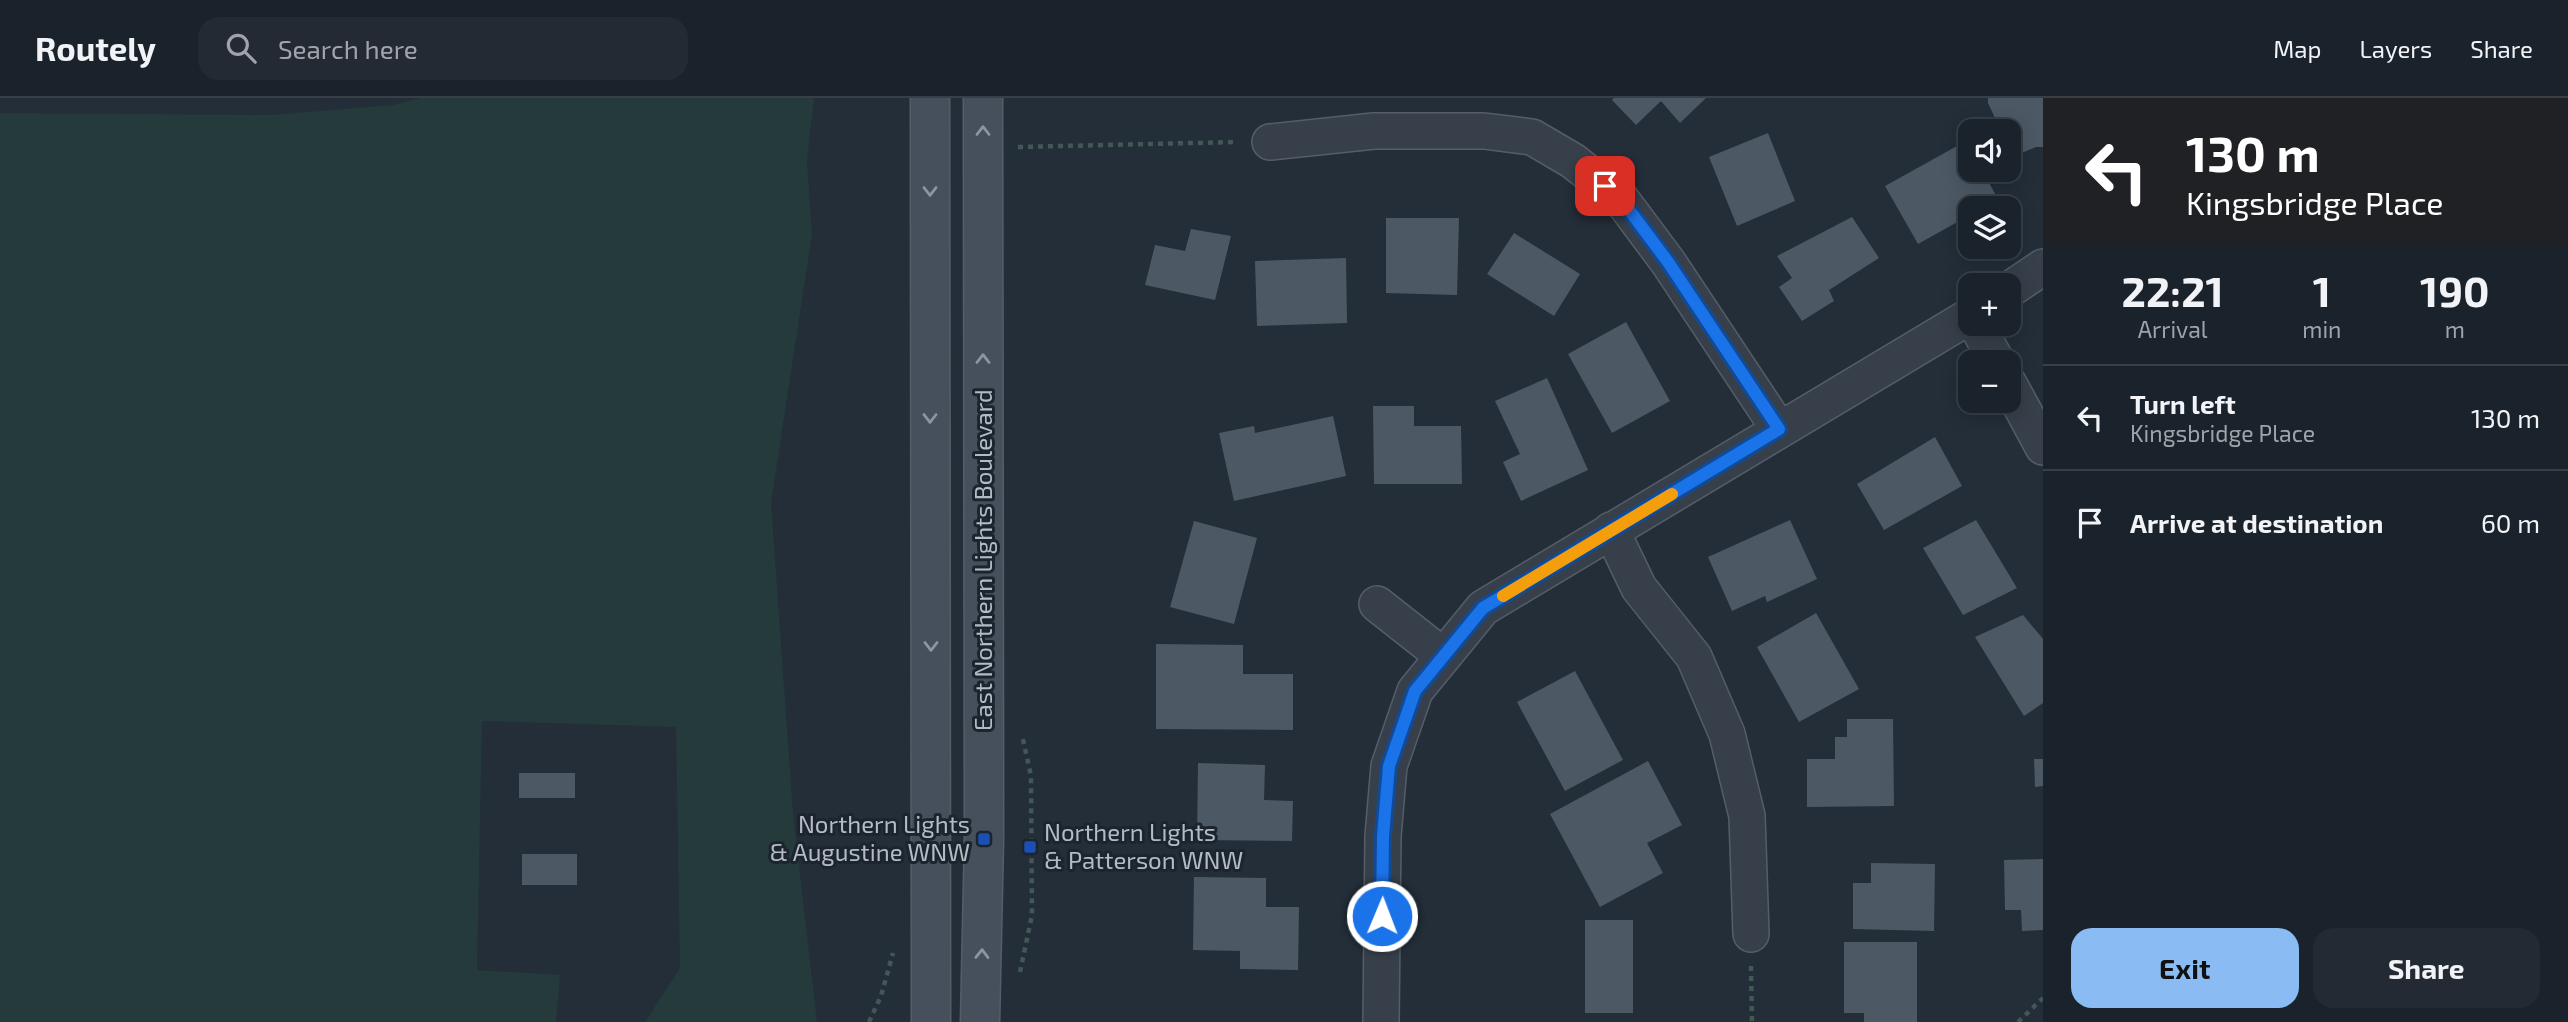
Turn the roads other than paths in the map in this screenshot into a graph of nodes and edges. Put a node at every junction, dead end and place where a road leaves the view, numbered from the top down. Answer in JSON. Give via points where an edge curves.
{"nodes":[{"id":1,"x":930,"y":98,"type":"edge"},
{"id":2,"x":983,"y":98,"type":"edge"},
{"id":3,"x":1269,"y":142,"type":"road end"},
{"id":4,"x":2043,"y":267,"type":"edge"},
{"id":5,"x":2021,"y":282,"type":"edge"},
{"id":6,"x":1958,"y":323,"type":"edge"},
{"id":7,"x":2021,"y":406,"type":"edge"},
{"id":8,"x":1779,"y":429,"type":"junction"},
{"id":9,"x":2043,"y":447,"type":"edge"},
{"id":10,"x":1611,"y":530,"type":"junction"},
{"id":11,"x":1377,"y":604,"type":"dead end"},
{"id":12,"x":1443,"y":656,"type":"junction"},
{"id":13,"x":1751,"y":934,"type":"road end"},
{"id":14,"x":931,"y":1022,"type":"edge"},
{"id":15,"x":980,"y":1022,"type":"edge"},
{"id":16,"x":1381,"y":1022,"type":"edge"}],
"edges":[{"from":1,"to":14,"type":"main road","one_way":true},
{"from":15,"to":2,"type":"main road","name":"East Northern Lights Boulevard","one_way":true},
{"from":3,"to":8,"type":"street","via":[[1374,131],[1483,131],[1532,137],[1573,161],[1621,199]]},
{"from":4,"to":5,"type":"street"},
{"from":6,"to":8,"type":"street"},
{"from":7,"to":9,"type":"street"},
{"from":8,"to":10,"type":"street"},
{"from":10,"to":12,"type":"street","via":[[1483,608]]},
{"from":10,"to":13,"type":"street","via":[[1639,588],[1694,657],[1727,734],[1747,816]]},
{"from":11,"to":12,"type":"street"},
{"from":12,"to":16,"type":"street","via":[[1415,691],[1389,766],[1383,836]]}]}
